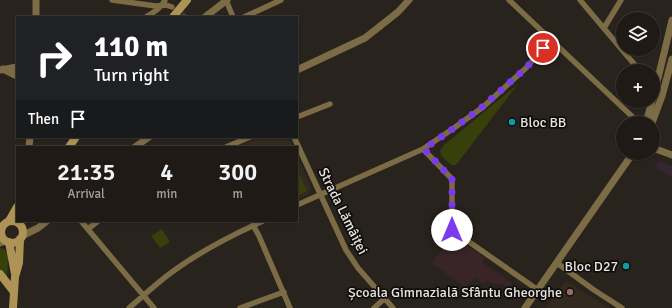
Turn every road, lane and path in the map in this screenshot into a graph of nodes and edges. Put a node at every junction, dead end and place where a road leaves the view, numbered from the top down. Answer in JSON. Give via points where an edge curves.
{"nodes":[{"id":1,"x":36,"y":0,"type":"edge"},
{"id":2,"x":112,"y":0,"type":"edge"},
{"id":3,"x":187,"y":0,"type":"edge"},
{"id":4,"x":226,"y":0,"type":"edge"},
{"id":5,"x":281,"y":0,"type":"edge"},
{"id":6,"x":409,"y":0,"type":"edge"},
{"id":7,"x":509,"y":0,"type":"edge"},
{"id":8,"x":580,"y":0,"type":"edge"},
{"id":9,"x":621,"y":0,"type":"edge"},
{"id":10,"x":164,"y":2,"type":"edge"},
{"id":11,"x":172,"y":7,"type":"tunnel mouth"},
{"id":12,"x":36,"y":16,"type":"edge"},
{"id":13,"x":147,"y":16,"type":"edge"},
{"id":14,"x":174,"y":16,"type":"edge"},
{"id":15,"x":205,"y":16,"type":"edge"},
{"id":16,"x":233,"y":16,"type":"edge"},
{"id":17,"x":246,"y":16,"type":"edge"},
{"id":18,"x":672,"y":20,"type":"edge"},
{"id":19,"x":604,"y":28,"type":"junction"},
{"id":20,"x":670,"y":37,"type":"edge"},
{"id":21,"x":551,"y":39,"type":"junction"},
{"id":22,"x":672,"y":59,"type":"edge"},
{"id":23,"x":634,"y":64,"type":"edge"},
{"id":24,"x":16,"y":67,"type":"edge"},
{"id":25,"x":1,"y":69,"type":"edge"},
{"id":26,"x":660,"y":69,"type":"edge"},
{"id":27,"x":298,"y":70,"type":"edge"},
{"id":28,"x":16,"y":76,"type":"edge"},
{"id":29,"x":662,"y":96,"type":"joint"},
{"id":30,"x":330,"y":104,"type":"dead end"},
{"id":31,"x":632,"y":116,"type":"edge"},
{"id":32,"x":655,"y":116,"type":"edge"},
{"id":33,"x":298,"y":117,"type":"edge"},
{"id":34,"x":75,"y":138,"type":"edge"},
{"id":35,"x":148,"y":138,"type":"edge"},
{"id":36,"x":248,"y":138,"type":"edge"},
{"id":37,"x":294,"y":138,"type":"edge"},
{"id":38,"x":69,"y":146,"type":"edge"},
{"id":39,"x":136,"y":146,"type":"edge"},
{"id":40,"x":228,"y":146,"type":"edge"},
{"id":41,"x":424,"y":149,"type":"junction"},
{"id":42,"x":660,"y":151,"type":"edge"},
{"id":43,"x":672,"y":155,"type":"edge"},
{"id":44,"x":628,"y":160,"type":"edge"},
{"id":45,"x":320,"y":194,"type":"junction"},
{"id":46,"x":298,"y":205,"type":"edge"},
{"id":47,"x":16,"y":209,"type":"edge"},
{"id":48,"x":9,"y":221,"type":"junction"},
{"id":49,"x":16,"y":221,"type":"edge"},
{"id":50,"x":18,"y":222,"type":"edge"},
{"id":51,"x":46,"y":222,"type":"edge"},
{"id":52,"x":82,"y":222,"type":"edge"},
{"id":53,"x":97,"y":222,"type":"edge"},
{"id":54,"x":261,"y":222,"type":"edge"},
{"id":55,"x":253,"y":226,"type":"junction"},
{"id":56,"x":1,"y":228,"type":"edge"},
{"id":57,"x":88,"y":229,"type":"junction"},
{"id":58,"x":22,"y":231,"type":"edge"},
{"id":59,"x":5,"y":242,"type":"edge"},
{"id":60,"x":557,"y":262,"type":"junction"},
{"id":61,"x":0,"y":274,"type":"edge"},
{"id":62,"x":15,"y":277,"type":"junction"},
{"id":63,"x":538,"y":290,"type":"junction"},
{"id":64,"x":14,"y":292,"type":"junction"},
{"id":65,"x":284,"y":292,"type":"junction"},
{"id":66,"x":143,"y":296,"type":"junction"},
{"id":67,"x":384,"y":299,"type":"junction"},
{"id":68,"x":13,"y":308,"type":"edge"},
{"id":69,"x":129,"y":308,"type":"edge"},
{"id":70,"x":154,"y":308,"type":"edge"},
{"id":71,"x":240,"y":308,"type":"edge"},
{"id":72,"x":290,"y":308,"type":"edge"},
{"id":73,"x":374,"y":308,"type":"edge"},
{"id":74,"x":393,"y":308,"type":"edge"},
{"id":75,"x":525,"y":308,"type":"edge"},
{"id":76,"x":622,"y":308,"type":"edge"}],
"edges":[{"from":1,"to":12,"type":"street"},
{"from":2,"to":10,"type":"street","via":[[153,5]]},
{"from":3,"to":14,"type":"main road"},
{"from":4,"to":15,"type":"street"},
{"from":4,"to":16,"type":"street"},
{"from":5,"to":17,"type":"street"},
{"from":6,"to":27,"type":"street","via":[[365,38]]},
{"from":7,"to":21,"type":"street"},
{"from":8,"to":19,"type":"street"},
{"from":9,"to":19,"type":"street"},
{"from":10,"to":11,"type":"street"},
{"from":10,"to":13,"type":"street"},
{"from":18,"to":20,"type":"street"},
{"from":19,"to":23,"type":"street"},
{"from":20,"to":26,"type":"street"},
{"from":21,"to":31,"type":"street"},
{"from":21,"to":41,"type":"street","via":[[526,68],[482,107]]},
{"from":22,"to":29,"type":"street"},
{"from":24,"to":25,"type":"street"},
{"from":25,"to":28,"type":"street"},
{"from":29,"to":32,"type":"street"},
{"from":30,"to":33,"type":"street"},
{"from":34,"to":38,"type":"main road"},
{"from":35,"to":39,"type":"street"},
{"from":36,"to":40,"type":"street"},
{"from":37,"to":45,"type":"street","name":"Strada Lămâiței"},
{"from":41,"to":45,"type":"street"},
{"from":41,"to":63,"type":"street","via":[[452,179],[452,230]]},
{"from":42,"to":43,"type":"street"},
{"from":44,"to":60,"type":"street"},
{"from":45,"to":46,"type":"street"},
{"from":45,"to":67,"type":"street","name":"Strada Lămâiței","via":[[346,250]]},
{"from":47,"to":48,"type":"main road"},
{"from":48,"to":49,"type":"main road"},
{"from":48,"to":56,"type":"main road"},
{"from":50,"to":58,"type":"main road"},
{"from":51,"to":58,"type":"street","via":[[38,228]]},
{"from":52,"to":57,"type":"street"},
{"from":53,"to":57,"type":"street"},
{"from":54,"to":55,"type":"street"},
{"from":55,"to":65,"type":"street"},
{"from":55,"to":66,"type":"street","via":[[193,258]]},
{"from":56,"to":59,"type":"main road"},
{"from":57,"to":66,"type":"street"},
{"from":58,"to":59,"type":"main road","via":[[17,241]]},
{"from":58,"to":62,"type":"main road"},
{"from":59,"to":62,"type":"main road"},
{"from":60,"to":63,"type":"street"},
{"from":60,"to":76,"type":"street"},
{"from":61,"to":64,"type":"main road"},
{"from":62,"to":64,"type":"main road"},
{"from":63,"to":75,"type":"street"},
{"from":64,"to":68,"type":"main road"},
{"from":65,"to":71,"type":"street"},
{"from":65,"to":72,"type":"street"},
{"from":66,"to":69,"type":"street"},
{"from":66,"to":70,"type":"street"},
{"from":67,"to":73,"type":"street"},
{"from":67,"to":74,"type":"street","name":"Strada Lămâiței"}]}
